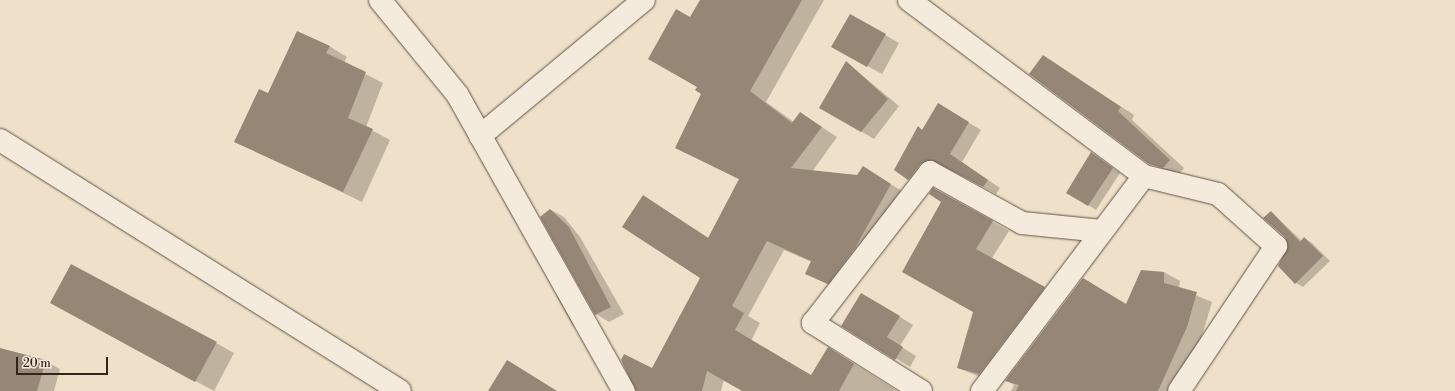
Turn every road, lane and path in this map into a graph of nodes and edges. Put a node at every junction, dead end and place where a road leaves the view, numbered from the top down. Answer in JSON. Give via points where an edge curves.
{"nodes":[{"id":1,"x":380,"y":0,"type":"edge"},
{"id":2,"x":644,"y":0,"type":"edge"},
{"id":3,"x":909,"y":0,"type":"edge"},
{"id":4,"x":480,"y":136,"type":"junction"},
{"id":5,"x":0,"y":140,"type":"edge"},
{"id":6,"x":1144,"y":176,"type":"junction"},
{"id":7,"x":1102,"y":231,"type":"junction"},
{"id":8,"x":400,"y":391,"type":"edge"},
{"id":9,"x":624,"y":391,"type":"edge"},
{"id":10,"x":921,"y":391,"type":"edge"},
{"id":11,"x":982,"y":391,"type":"edge"},
{"id":12,"x":1179,"y":391,"type":"edge"}],
"edges":[{"from":1,"to":4,"type":"street","via":[[457,94]]},
{"from":2,"to":4,"type":"street"},
{"from":3,"to":6,"type":"street"},
{"from":4,"to":9,"type":"street"},
{"from":5,"to":8,"type":"street"},
{"from":6,"to":7,"type":"street"},
{"from":6,"to":12,"type":"street","via":[[1218,194],[1276,246]]},
{"from":7,"to":10,"type":"street","via":[[1022,223],[930,172],[813,323]]},
{"from":7,"to":11,"type":"street"}]}
